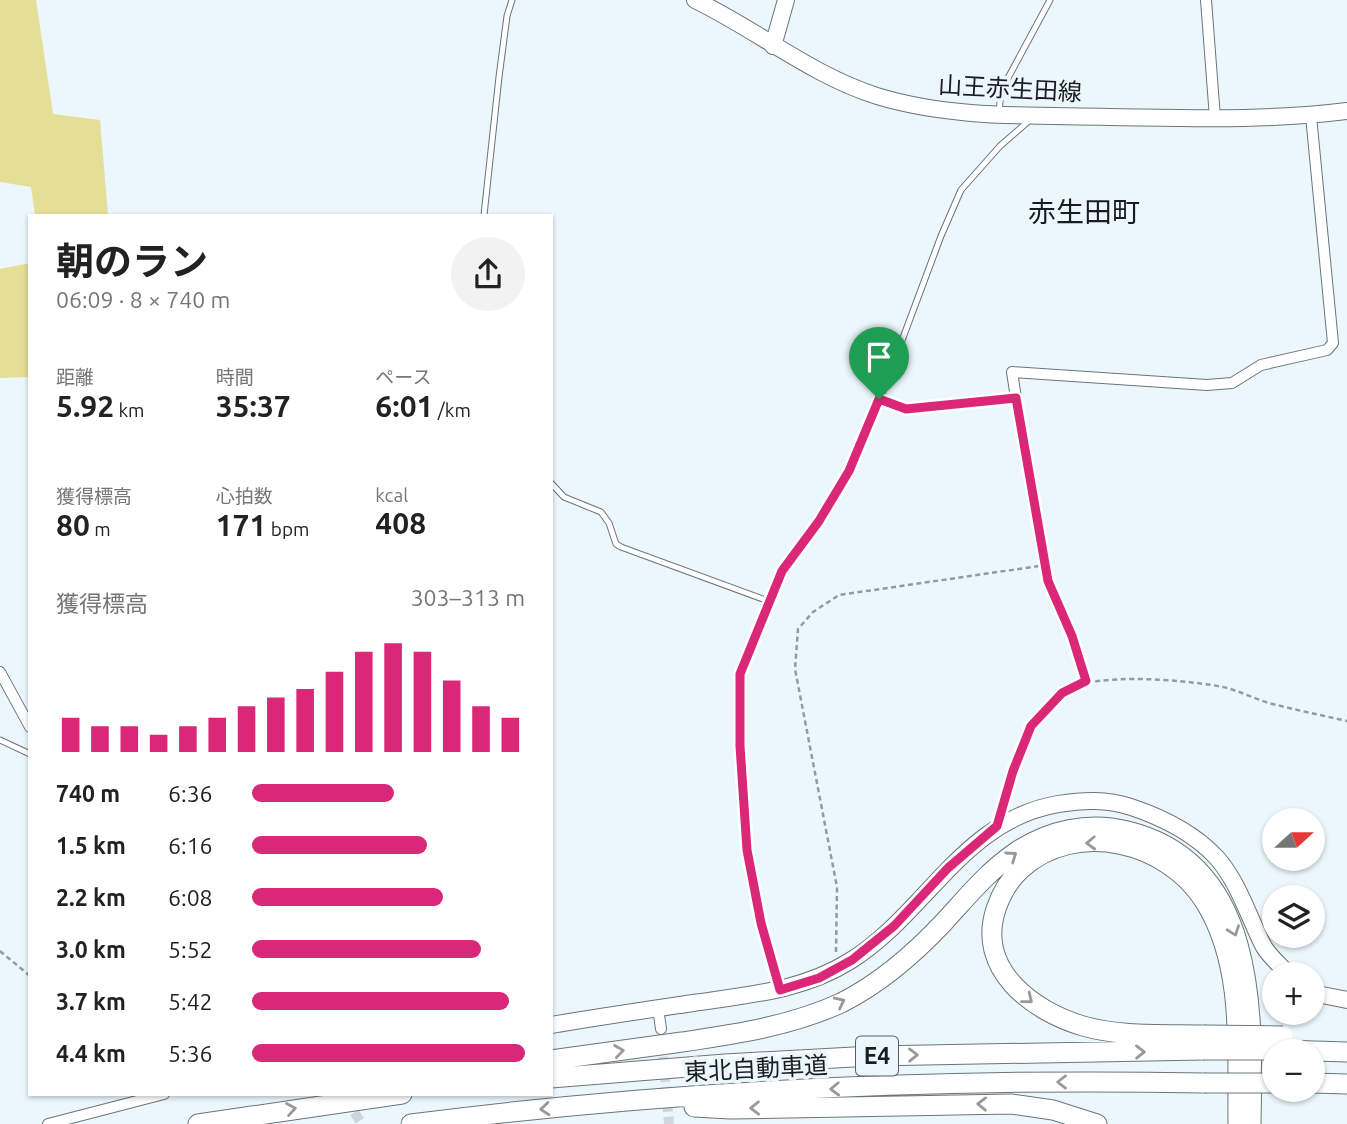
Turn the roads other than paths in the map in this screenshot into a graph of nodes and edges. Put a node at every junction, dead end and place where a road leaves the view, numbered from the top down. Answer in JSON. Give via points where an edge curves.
{"nodes":[{"id":1,"x":512,"y":0,"type":"edge"},
{"id":2,"x":695,"y":0,"type":"edge"},
{"id":3,"x":786,"y":0,"type":"edge"},
{"id":4,"x":1050,"y":0,"type":"edge"},
{"id":5,"x":1206,"y":0,"type":"edge"},
{"id":6,"x":773,"y":46,"type":"junction"},
{"id":7,"x":1347,"y":111,"type":"edge"},
{"id":8,"x":999,"y":114,"type":"junction"},
{"id":9,"x":1035,"y":116,"type":"junction"},
{"id":10,"x":1311,"y":116,"type":"junction"},
{"id":11,"x":1215,"y":118,"type":"junction"},
{"id":12,"x":484,"y":214,"type":"edge"},
{"id":13,"x":879,"y":399,"type":"junction"},
{"id":14,"x":553,"y":485,"type":"edge"},
{"id":15,"x":771,"y":602,"type":"junction"},
{"id":16,"x":0,"y":672,"type":"edge"},
{"id":17,"x":28,"y":723,"type":"edge"},
{"id":18,"x":0,"y":740,"type":"edge"},
{"id":19,"x":28,"y":753,"type":"edge"},
{"id":20,"x":1278,"y":962,"type":"edge"},
{"id":21,"x":780,"y":990,"type":"junction"},
{"id":22,"x":1325,"y":996,"type":"edge"},
{"id":23,"x":1347,"y":1000,"type":"edge"},
{"id":24,"x":658,"y":1008,"type":"junction"},
{"id":25,"x":553,"y":1024,"type":"edge"},
{"id":26,"x":661,"y":1029,"type":"tunnel mouth"},
{"id":27,"x":1347,"y":1041,"type":"edge"},
{"id":28,"x":1203,"y":1042,"type":"junction"},
{"id":29,"x":1325,"y":1042,"type":"edge"},
{"id":30,"x":1262,"y":1043,"type":"edge"},
{"id":31,"x":1325,"y":1049,"type":"edge"},
{"id":32,"x":1347,"y":1052,"type":"edge"},
{"id":33,"x":553,"y":1060,"type":"edge"},
{"id":34,"x":553,"y":1078,"type":"edge"},
{"id":35,"x":1262,"y":1083,"type":"edge"},
{"id":36,"x":1325,"y":1083,"type":"edge"},
{"id":37,"x":1347,"y":1084,"type":"edge"},
{"id":38,"x":156,"y":1096,"type":"edge"},
{"id":39,"x":370,"y":1096,"type":"edge"},
{"id":40,"x":387,"y":1096,"type":"edge"},
{"id":41,"x":357,"y":1100,"type":"junction"},
{"id":42,"x":613,"y":1103,"type":"junction"},
{"id":43,"x":48,"y":1124,"type":"edge"},
{"id":44,"x":198,"y":1124,"type":"edge"},
{"id":45,"x":411,"y":1124,"type":"edge"},
{"id":46,"x":1097,"y":1124,"type":"edge"},
{"id":47,"x":1238,"y":1124,"type":"edge"},
{"id":48,"x":1251,"y":1124,"type":"edge"}],
"edges":[{"from":1,"to":12,"type":"lane","via":[[500,64]]},
{"from":2,"to":6,"type":"street","name":"山王赤生田線"},
{"from":3,"to":6,"type":"street"},
{"from":4,"to":8,"type":"lane","via":[[1001,91]]},
{"from":5,"to":11,"type":"street"},
{"from":6,"to":8,"type":"street","name":"山王赤生田線","via":[[878,96],[932,109]]},
{"from":7,"to":10,"type":"street","name":"山王赤生田線"},
{"from":8,"to":9,"type":"street","name":"山王赤生田線"},
{"from":9,"to":11,"type":"street","name":"山王赤生田線"},
{"from":9,"to":13,"type":"lane","via":[[1000,146],[961,190]]},
{"from":10,"to":11,"type":"street","name":"山王赤生田線"},
{"from":10,"to":13,"type":"street","via":[[1333,343],[1327,350],[1261,365],[1232,383],[1012,372],[1016,398],[906,409]]},
{"from":13,"to":15,"type":"lane","via":[[849,471],[782,571]]},
{"from":14,"to":15,"type":"lane","via":[[564,497],[601,512],[621,547]]},
{"from":15,"to":21,"type":"lane","via":[[740,674],[740,746],[747,850]]},
{"from":16,"to":17,"type":"street"},
{"from":18,"to":19,"type":"lane"},
{"from":20,"to":21,"type":"street","via":[[1218,859],[1186,831],[1147,812],[1086,799],[1046,806],[997,826],[948,868],[894,926],[852,960],[819,978]]},
{"from":21,"to":24,"type":"street"},
{"from":22,"to":23,"type":"street"},
{"from":24,"to":25,"type":"street"},
{"from":24,"to":26,"type":"street"},
{"from":27,"to":29,"type":"highway"},
{"from":28,"to":30,"type":"highway","name":"東北自動車道","number":"E4","bridge":true},
{"from":34,"to":28,"type":"highway","name":"東北自動車道","number":"E4","one_way":true,"via":[[700,1065]]},
{"from":47,"to":28,"type":"highway","one_way":true,"via":[[1236,1023],[1229,969],[1215,922],[1193,885],[1178,870],[1139,849],[1095,841],[1036,858],[1020,869],[999,899],[992,936],[996,958],[1017,990],[1054,1016],[1083,1026]]},
{"from":31,"to":32,"type":"highway","name":"東北自動車道","number":"E4"},
{"from":33,"to":48,"type":"highway","one_way":true,"via":[[744,1032],[842,1002],[911,956],[989,874],[1018,851],[1059,832],[1096,826],[1157,840],[1175,850],[1205,878],[1227,912],[1248,994]]},
{"from":35,"to":42,"type":"highway","name":"東北自動車道","number":"E4","one_way":true,"bridge":true,"via":[[962,1084]]},
{"from":36,"to":37,"type":"highway"},
{"from":38,"to":43,"type":"street"},
{"from":39,"to":41,"type":"highway"},
{"from":40,"to":41,"type":"highway"},
{"from":44,"to":41,"type":"highway","one_way":true},
{"from":42,"to":45,"type":"highway","name":"東北自動車道","number":"E4","one_way":true},
{"from":46,"to":42,"type":"highway","one_way":true,"via":[[1053,1110],[1011,1104],[730,1109]]}]}
